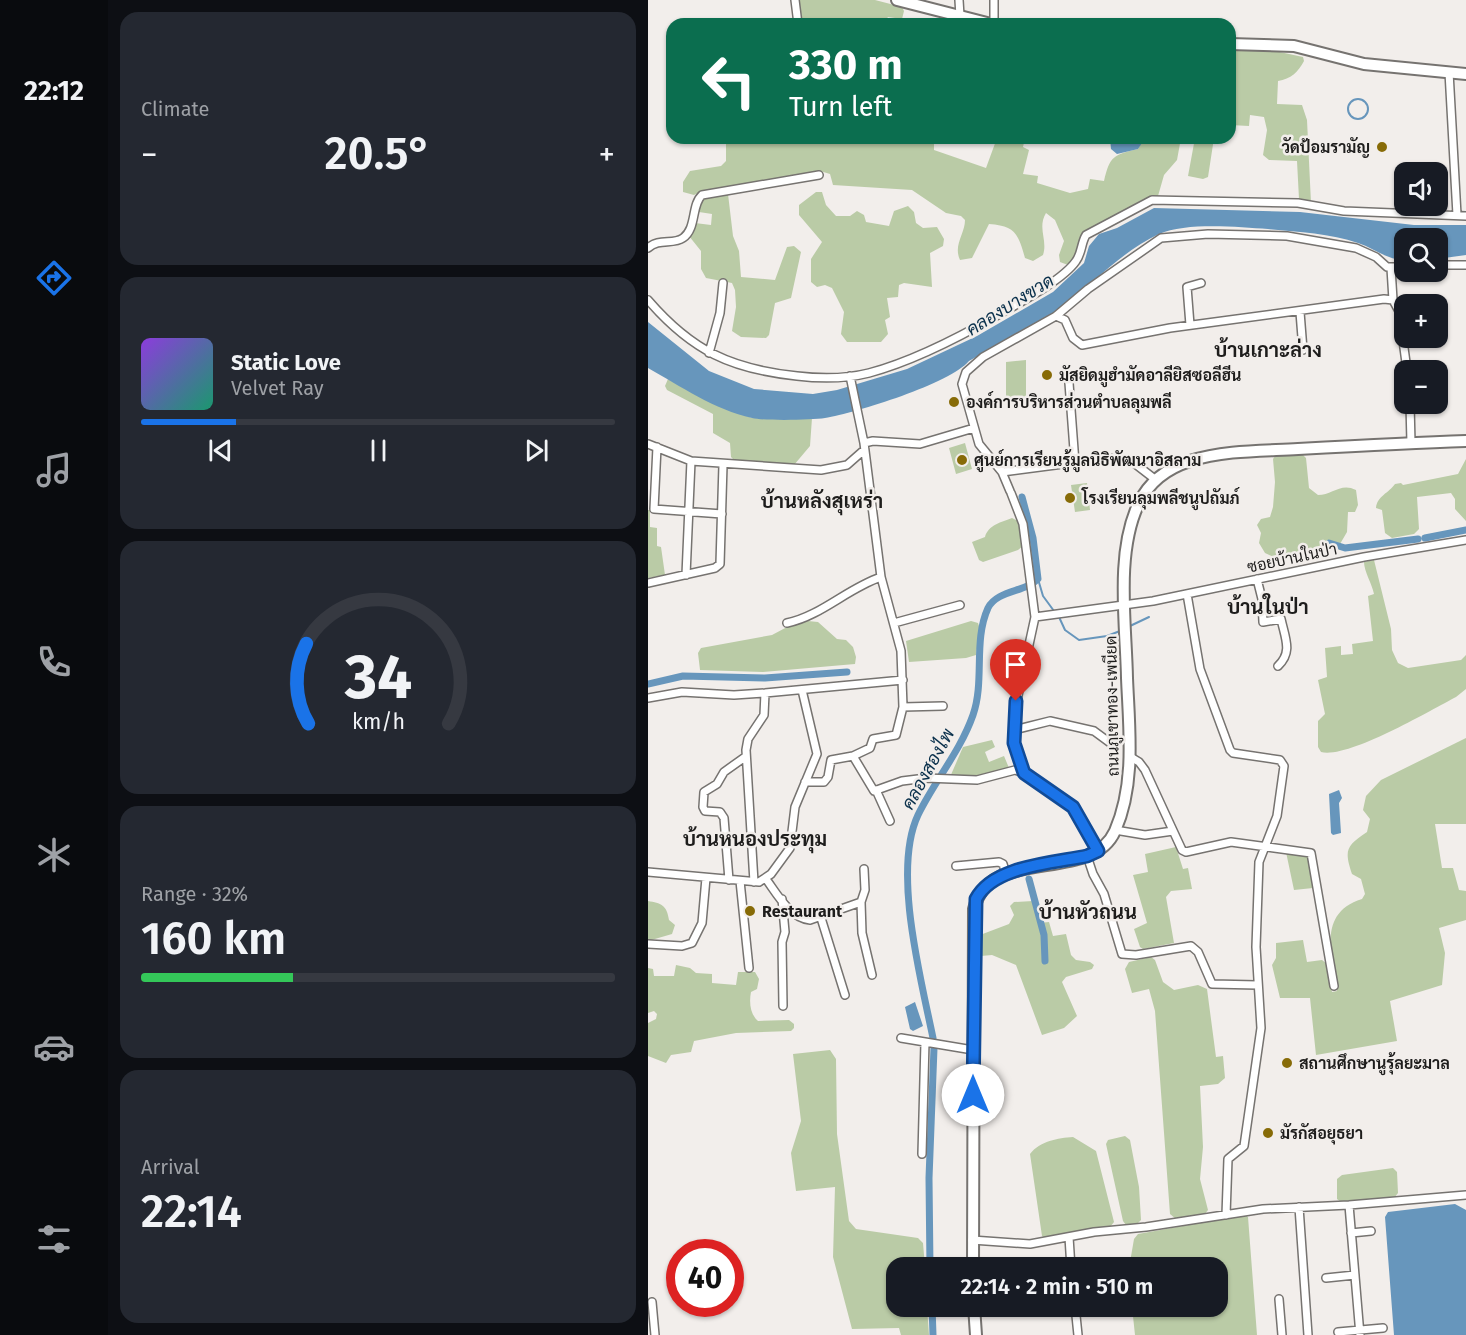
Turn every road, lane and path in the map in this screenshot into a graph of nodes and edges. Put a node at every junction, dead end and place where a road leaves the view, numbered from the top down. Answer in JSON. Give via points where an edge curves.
{"nodes":[{"id":1,"x":795,"y":0,"type":"edge"},
{"id":2,"x":897,"y":0,"type":"edge"},
{"id":3,"x":959,"y":0,"type":"edge"},
{"id":4,"x":994,"y":0,"type":"edge"},
{"id":5,"x":960,"y":16,"type":"junction"},
{"id":6,"x":797,"y":18,"type":"edge"},
{"id":7,"x":968,"y":18,"type":"edge"},
{"id":8,"x":992,"y":18,"type":"edge"},
{"id":9,"x":1236,"y":44,"type":"edge"},
{"id":10,"x":1449,"y":72,"type":"junction"},
{"id":11,"x":1466,"y":74,"type":"edge"},
{"id":12,"x":819,"y":175,"type":"dead end"},
{"id":13,"x":1457,"y":215,"type":"junction"},
{"id":14,"x":1466,"y":216,"type":"edge"},
{"id":15,"x":648,"y":248,"type":"edge"},
{"id":16,"x":1448,"y":265,"type":"edge"},
{"id":17,"x":1466,"y":265,"type":"edge"},
{"id":18,"x":1391,"y":268,"type":"junction"},
{"id":19,"x":1394,"y":268,"type":"edge"},
{"id":20,"x":723,"y":283,"type":"dead end"},
{"id":21,"x":1201,"y":283,"type":"dead end"},
{"id":22,"x":648,"y":300,"type":"edge"},
{"id":23,"x":1393,"y":300,"type":"junction"},
{"id":24,"x":1300,"y":312,"type":"junction"},
{"id":25,"x":1056,"y":316,"type":"junction"},
{"id":26,"x":1190,"y":325,"type":"junction"},
{"id":27,"x":1303,"y":350,"type":"dead end"},
{"id":28,"x":709,"y":353,"type":"junction"},
{"id":29,"x":1406,"y":360,"type":"edge"},
{"id":30,"x":850,"y":378,"type":"junction"},
{"id":31,"x":1069,"y":383,"type":"dead end"},
{"id":32,"x":1410,"y":414,"type":"edge"},
{"id":33,"x":974,"y":428,"type":"junction"},
{"id":34,"x":1466,"y":441,"type":"edge"},
{"id":35,"x":648,"y":444,"type":"edge"},
{"id":36,"x":1411,"y":444,"type":"junction"},
{"id":37,"x":864,"y":446,"type":"junction"},
{"id":38,"x":657,"y":447,"type":"junction"},
{"id":39,"x":691,"y":461,"type":"junction"},
{"id":40,"x":1075,"y":463,"type":"junction"},
{"id":41,"x":723,"y":465,"type":"junction"},
{"id":42,"x":1002,"y":472,"type":"junction"},
{"id":43,"x":1155,"y":480,"type":"junction"},
{"id":44,"x":688,"y":512,"type":"junction"},
{"id":45,"x":722,"y":514,"type":"junction"},
{"id":46,"x":1466,"y":540,"type":"edge"},
{"id":47,"x":687,"y":575,"type":"junction"},
{"id":48,"x":881,"y":577,"type":"junction"},
{"id":49,"x":1257,"y":579,"type":"junction"},
{"id":50,"x":648,"y":583,"type":"edge"},
{"id":51,"x":1187,"y":594,"type":"junction"},
{"id":52,"x":960,"y":605,"type":"dead end"},
{"id":53,"x":1125,"y":605,"type":"junction"},
{"id":54,"x":1035,"y":617,"type":"junction"},
{"id":55,"x":787,"y":623,"type":"dead end"},
{"id":56,"x":894,"y":623,"type":"junction"},
{"id":57,"x":1278,"y":666,"type":"dead end"},
{"id":58,"x":903,"y":680,"type":"junction"},
{"id":59,"x":802,"y":690,"type":"junction"},
{"id":60,"x":765,"y":693,"type":"junction"},
{"id":61,"x":648,"y":698,"type":"edge"},
{"id":62,"x":943,"y":706,"type":"dead end"},
{"id":63,"x":903,"y":707,"type":"junction"},
{"id":64,"x":1014,"y":730,"type":"junction"},
{"id":65,"x":1129,"y":752,"type":"junction"},
{"id":66,"x":853,"y":756,"type":"junction"},
{"id":67,"x":746,"y":757,"type":"junction"},
{"id":68,"x":1024,"y":773,"type":"junction"},
{"id":69,"x":805,"y":782,"type":"junction"},
{"id":70,"x":876,"y":790,"type":"junction"},
{"id":71,"x":890,"y":821,"type":"dead end"},
{"id":72,"x":1115,"y":830,"type":"junction"},
{"id":73,"x":1173,"y":831,"type":"junction"},
{"id":74,"x":1265,"y":845,"type":"junction"},
{"id":75,"x":1098,"y":851,"type":"junction"},
{"id":76,"x":1087,"y":856,"type":"junction"},
{"id":77,"x":956,"y":866,"type":"dead end"},
{"id":78,"x":864,"y":869,"type":"dead end"},
{"id":79,"x":648,"y":873,"type":"edge"},
{"id":80,"x":1006,"y":874,"type":"junction"},
{"id":81,"x":706,"y":878,"type":"junction"},
{"id":82,"x":766,"y":879,"type":"junction"},
{"id":83,"x":729,"y":880,"type":"junction"},
{"id":84,"x":740,"y":881,"type":"junction"},
{"id":85,"x":754,"y":882,"type":"junction"},
{"id":86,"x":782,"y":899,"type":"junction"},
{"id":87,"x":861,"y":902,"type":"junction"},
{"id":88,"x":821,"y":918,"type":"junction"},
{"id":89,"x":648,"y":944,"type":"edge"},
{"id":90,"x":749,"y":968,"type":"dead end"},
{"id":91,"x":872,"y":975,"type":"dead end"},
{"id":92,"x":1257,"y":985,"type":"junction"},
{"id":93,"x":1334,"y":986,"type":"dead end"},
{"id":94,"x":845,"y":995,"type":"dead end"},
{"id":95,"x":783,"y":1006,"type":"dead end"},
{"id":96,"x":901,"y":1038,"type":"dead end"},
{"id":97,"x":925,"y":1042,"type":"junction"},
{"id":98,"x":973,"y":1050,"type":"junction"},
{"id":99,"x":922,"y":1154,"type":"dead end"},
{"id":100,"x":1466,"y":1195,"type":"edge"},
{"id":101,"x":1349,"y":1205,"type":"junction"},
{"id":102,"x":1299,"y":1207,"type":"junction"},
{"id":103,"x":1226,"y":1215,"type":"junction"},
{"id":104,"x":1371,"y":1232,"type":"dead end"},
{"id":105,"x":1351,"y":1233,"type":"junction"},
{"id":106,"x":1068,"y":1237,"type":"junction"},
{"id":107,"x":972,"y":1240,"type":"junction"},
{"id":108,"x":973,"y":1257,"type":"edge"},
{"id":109,"x":1070,"y":1257,"type":"edge"},
{"id":110,"x":1355,"y":1275,"type":"junction"},
{"id":111,"x":1326,"y":1278,"type":"dead end"},
{"id":112,"x":1279,"y":1299,"type":"dead end"},
{"id":113,"x":652,"y":1302,"type":"dead end"},
{"id":114,"x":975,"y":1317,"type":"edge"},
{"id":115,"x":1076,"y":1317,"type":"edge"},
{"id":116,"x":1383,"y":1328,"type":"dead end"},
{"id":117,"x":1338,"y":1332,"type":"dead end"},
{"id":118,"x":1360,"y":1332,"type":"edge"},
{"id":119,"x":655,"y":1335,"type":"edge"},
{"id":120,"x":976,"y":1335,"type":"edge"},
{"id":121,"x":1078,"y":1335,"type":"edge"},
{"id":122,"x":1282,"y":1335,"type":"edge"},
{"id":123,"x":1308,"y":1335,"type":"edge"}],
"edges":[{"from":1,"to":6,"type":"street"},
{"from":2,"to":5,"type":"street"},
{"from":3,"to":5,"type":"street"},
{"from":4,"to":8,"type":"street"},
{"from":5,"to":7,"type":"street"},
{"from":9,"to":10,"type":"street","via":[[1294,46],[1364,64]]},
{"from":10,"to":11,"type":"street"},
{"from":10,"to":13,"type":"street"},
{"from":12,"to":15,"type":"street","via":[[702,195],[683,238],[657,242]]},
{"from":13,"to":14,"type":"street"},
{"from":13,"to":30,"type":"street","via":[[1344,211],[1298,203],[1152,200],[1086,236],[1077,261],[1029,298],[944,344]]},
{"from":16,"to":17,"type":"street"},
{"from":18,"to":19,"type":"street"},
{"from":18,"to":23,"type":"street"},
{"from":18,"to":25,"type":"street","via":[[1356,248],[1298,238],[1246,233],[1177,235],[1161,238],[1126,261]]},
{"from":20,"to":28,"type":"street"},
{"from":21,"to":26,"type":"street","via":[[1187,287]]},
{"from":22,"to":28,"type":"street","via":[[664,318]]},
{"from":23,"to":24,"type":"street"},
{"from":23,"to":29,"type":"street","via":[[1399,311]]},
{"from":24,"to":26,"type":"street"},
{"from":24,"to":27,"type":"street"},
{"from":25,"to":26,"type":"street","via":[[1065,320],[1073,338],[1082,345]]},
{"from":25,"to":33,"type":"street","via":[[983,357],[966,372],[962,384]]},
{"from":28,"to":30,"type":"street","via":[[743,368],[826,379]]},
{"from":30,"to":37,"type":"street"},
{"from":31,"to":40,"type":"street"},
{"from":32,"to":36,"type":"street"},
{"from":33,"to":37,"type":"street","via":[[920,444],[873,441]]},
{"from":33,"to":42,"type":"street","via":[[979,444]]},
{"from":34,"to":36,"type":"street","name":"ถนนภูเขาทอง-เพนียด"},
{"from":35,"to":38,"type":"street"},
{"from":36,"to":43,"type":"street","name":"ถนนภูเขาทอง-เพนียด","via":[[1208,456],[1169,470]]},
{"from":37,"to":41,"type":"street","via":[[857,459],[839,469]]},
{"from":37,"to":48,"type":"street"},
{"from":38,"to":39,"type":"street"},
{"from":38,"to":44,"type":"street","via":[[654,509]]},
{"from":39,"to":41,"type":"street"},
{"from":39,"to":44,"type":"street"},
{"from":40,"to":42,"type":"street"},
{"from":40,"to":43,"type":"street","via":[[1123,460],[1134,463]]},
{"from":41,"to":45,"type":"street"},
{"from":42,"to":54,"type":"street","via":[[1023,524]]},
{"from":43,"to":53,"type":"street","name":"ถนนภูเขาทอง-เพนียด","via":[[1139,502],[1132,521],[1126,549]]},
{"from":44,"to":45,"type":"street"},
{"from":44,"to":47,"type":"street"},
{"from":45,"to":47,"type":"street","via":[[720,564]]},
{"from":46,"to":49,"type":"street","name":"ซอยบ้านในป่า"},
{"from":47,"to":50,"type":"street"},
{"from":48,"to":55,"type":"street"},
{"from":48,"to":56,"type":"street"},
{"from":49,"to":51,"type":"street","name":"ซอยบ้านในป่า"},
{"from":49,"to":57,"type":"street","via":[[1263,622],[1281,620],[1288,649],[1287,658]]},
{"from":51,"to":53,"type":"street","name":"ซอยบ้านในป่า"},
{"from":51,"to":74,"type":"street","via":[[1200,669],[1230,750],[1280,760],[1284,766],[1277,816]]},
{"from":52,"to":56,"type":"street"},
{"from":53,"to":54,"type":"street","name":"ซอยบ้านในป่า"},
{"from":53,"to":65,"type":"street","name":"ถนนภูเขาทอง-เพนียด"},
{"from":54,"to":64,"type":"street"},
{"from":56,"to":58,"type":"street"},
{"from":58,"to":59,"type":"street"},
{"from":58,"to":63,"type":"street"},
{"from":59,"to":60,"type":"street"},
{"from":59,"to":69,"type":"street","via":[[817,748]]},
{"from":60,"to":61,"type":"street","via":[[734,696],[682,692]]},
{"from":60,"to":67,"type":"street","via":[[764,715],[748,739]]},
{"from":62,"to":63,"type":"street"},
{"from":63,"to":66,"type":"street","via":[[896,735],[873,739],[870,748]]},
{"from":64,"to":65,"type":"street","via":[[1050,721],[1094,730]]},
{"from":64,"to":68,"type":"street"},
{"from":65,"to":72,"type":"street","name":"ถนนภูเขาทอง-เพนียด","via":[[1124,804]]},
{"from":65,"to":73,"type":"street","via":[[1145,770]]},
{"from":66,"to":69,"type":"street","via":[[831,760],[824,782]]},
{"from":66,"to":70,"type":"street","via":[[871,790]]},
{"from":67,"to":83,"type":"street","via":[[724,772],[702,797],[705,811],[720,812],[724,818]]},
{"from":67,"to":85,"type":"street"},
{"from":68,"to":70,"type":"street","via":[[1015,770],[977,780],[902,781]]},
{"from":68,"to":75,"type":"street","via":[[1073,807]]},
{"from":69,"to":82,"type":"street","via":[[795,807],[790,848]]},
{"from":70,"to":71,"type":"street"},
{"from":72,"to":73,"type":"street","via":[[1145,835]]},
{"from":72,"to":75,"type":"street","name":"ถนนภูเขาทอง-เพนียด"},
{"from":73,"to":74,"type":"street","via":[[1186,852],[1231,842]]},
{"from":74,"to":92,"type":"street","via":[[1259,862]]},
{"from":74,"to":93,"type":"street","via":[[1311,853]]},
{"from":75,"to":76,"type":"street","name":"ถนนภูเขาทอง-เพนียด"},
{"from":76,"to":80,"type":"street","name":"ถนนภูเขาทอง-เพนียด"},
{"from":76,"to":92,"type":"street","via":[[1104,894],[1122,954],[1191,946],[1198,952],[1212,984]]},
{"from":77,"to":80,"type":"street","via":[[999,862]]},
{"from":78,"to":87,"type":"street"},
{"from":79,"to":81,"type":"street"},
{"from":80,"to":98,"type":"street","name":"ถนนภูเขาทอง-เพนียด","via":[[988,882],[974,909]]},
{"from":81,"to":83,"type":"street"},
{"from":81,"to":89,"type":"street","via":[[702,923],[692,943]]},
{"from":82,"to":85,"type":"street"},
{"from":82,"to":86,"type":"street"},
{"from":83,"to":84,"type":"street"},
{"from":84,"to":85,"type":"street"},
{"from":84,"to":90,"type":"street"},
{"from":86,"to":88,"type":"street","via":[[802,920]]},
{"from":86,"to":95,"type":"street"},
{"from":87,"to":88,"type":"street"},
{"from":87,"to":91,"type":"street","via":[[862,933]]},
{"from":88,"to":94,"type":"street"},
{"from":92,"to":103,"type":"street","via":[[1261,1028],[1244,1146],[1228,1159]]},
{"from":96,"to":97,"type":"street"},
{"from":97,"to":98,"type":"street"},
{"from":97,"to":99,"type":"street"},
{"from":98,"to":107,"type":"street","name":"ถนนภูเขาทอง-เพนียด"},
{"from":100,"to":101,"type":"street"},
{"from":101,"to":102,"type":"street"},
{"from":101,"to":105,"type":"street"},
{"from":102,"to":103,"type":"street"},
{"from":102,"to":123,"type":"street"},
{"from":103,"to":106,"type":"street"},
{"from":104,"to":105,"type":"street"},
{"from":105,"to":110,"type":"street"},
{"from":106,"to":107,"type":"street","via":[[1030,1244]]},
{"from":106,"to":109,"type":"street"},
{"from":107,"to":108,"type":"street","name":"ถนนภูเขาทอง-เพนียด"},
{"from":110,"to":111,"type":"street"},
{"from":110,"to":118,"type":"street"},
{"from":112,"to":122,"type":"street"},
{"from":113,"to":119,"type":"street"},
{"from":114,"to":120,"type":"street"},
{"from":115,"to":121,"type":"street"},
{"from":116,"to":118,"type":"street"},
{"from":117,"to":118,"type":"street"}]}
